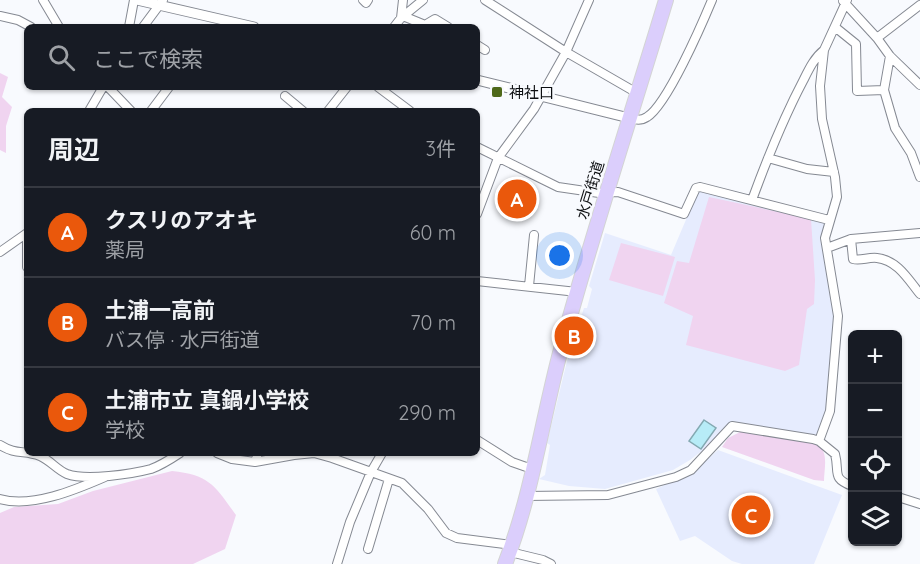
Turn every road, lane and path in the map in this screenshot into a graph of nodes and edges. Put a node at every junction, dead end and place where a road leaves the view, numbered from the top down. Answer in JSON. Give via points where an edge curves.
{"nodes":[{"id":1,"x":43,"y":0,"type":"edge"},
{"id":2,"x":135,"y":0,"type":"edge"},
{"id":3,"x":363,"y":0,"type":"edge"},
{"id":4,"x":368,"y":0,"type":"edge"},
{"id":5,"x":394,"y":0,"type":"edge"},
{"id":6,"x":423,"y":0,"type":"edge"},
{"id":7,"x":485,"y":0,"type":"edge"},
{"id":8,"x":589,"y":0,"type":"edge"},
{"id":9,"x":666,"y":0,"type":"edge"},
{"id":10,"x":712,"y":0,"type":"edge"},
{"id":11,"x":845,"y":1,"type":"edge"},
{"id":12,"x":162,"y":2,"type":"edge"},
{"id":13,"x":402,"y":3,"type":"edge"},
{"id":14,"x":920,"y":5,"type":"edge"},
{"id":15,"x":0,"y":16,"type":"edge"},
{"id":16,"x":402,"y":17,"type":"junction"},
{"id":17,"x":25,"y":24,"type":"edge"},
{"id":18,"x":57,"y":24,"type":"edge"},
{"id":19,"x":130,"y":24,"type":"edge"},
{"id":20,"x":145,"y":24,"type":"edge"},
{"id":21,"x":243,"y":24,"type":"edge"},
{"id":22,"x":396,"y":24,"type":"edge"},
{"id":23,"x":420,"y":24,"type":"edge"},
{"id":24,"x":428,"y":24,"type":"edge"},
{"id":25,"x":443,"y":24,"type":"edge"},
{"id":26,"x":835,"y":27,"type":"junction"},
{"id":27,"x":877,"y":38,"type":"junction"},
{"id":28,"x":480,"y":47,"type":"edge"},
{"id":29,"x":485,"y":50,"type":"dead end"},
{"id":30,"x":824,"y":50,"type":"junction"},
{"id":31,"x":566,"y":52,"type":"junction"},
{"id":32,"x":890,"y":56,"type":"junction"},
{"id":33,"x":480,"y":81,"type":"edge"},
{"id":34,"x":920,"y":85,"type":"edge"},
{"id":35,"x":101,"y":90,"type":"edge"},
{"id":36,"x":111,"y":90,"type":"edge"},
{"id":37,"x":167,"y":90,"type":"edge"},
{"id":38,"x":345,"y":90,"type":"edge"},
{"id":39,"x":382,"y":90,"type":"edge"},
{"id":40,"x":884,"y":90,"type":"junction"},
{"id":41,"x":638,"y":93,"type":"junction"},
{"id":42,"x":541,"y":95,"type":"junction"},
{"id":43,"x":285,"y":96,"type":"dead end"},
{"id":44,"x":91,"y":108,"type":"edge"},
{"id":45,"x":128,"y":108,"type":"edge"},
{"id":46,"x":153,"y":108,"type":"edge"},
{"id":47,"x":299,"y":108,"type":"edge"},
{"id":48,"x":330,"y":108,"type":"edge"},
{"id":49,"x":406,"y":108,"type":"edge"},
{"id":50,"x":629,"y":118,"type":"junction"},
{"id":51,"x":480,"y":149,"type":"edge"},
{"id":52,"x":498,"y":158,"type":"junction"},
{"id":53,"x":768,"y":158,"type":"junction"},
{"id":54,"x":834,"y":172,"type":"junction"},
{"id":55,"x":920,"y":177,"type":"edge"},
{"id":56,"x":606,"y":192,"type":"junction"},
{"id":57,"x":752,"y":200,"type":"junction"},
{"id":58,"x":480,"y":206,"type":"edge"},
{"id":59,"x":829,"y":220,"type":"junction"},
{"id":60,"x":920,"y":233,"type":"edge"},
{"id":61,"x":24,"y":235,"type":"edge"},
{"id":62,"x":534,"y":235,"type":"dead end"},
{"id":63,"x":851,"y":239,"type":"junction"},
{"id":64,"x":827,"y":248,"type":"junction"},
{"id":65,"x":0,"y":252,"type":"edge"},
{"id":66,"x":480,"y":281,"type":"edge"},
{"id":67,"x":529,"y":286,"type":"junction"},
{"id":68,"x":577,"y":292,"type":"junction"},
{"id":69,"x":920,"y":294,"type":"edge"},
{"id":70,"x":819,"y":441,"type":"junction"},
{"id":71,"x":480,"y":442,"type":"edge"},
{"id":72,"x":0,"y":445,"type":"edge"},
{"id":73,"x":24,"y":454,"type":"edge"},
{"id":74,"x":39,"y":456,"type":"edge"},
{"id":75,"x":175,"y":456,"type":"edge"},
{"id":76,"x":224,"y":456,"type":"edge"},
{"id":77,"x":257,"y":456,"type":"edge"},
{"id":78,"x":288,"y":456,"type":"edge"},
{"id":79,"x":334,"y":456,"type":"edge"},
{"id":80,"x":380,"y":456,"type":"edge"},
{"id":81,"x":255,"y":462,"type":"junction"},
{"id":82,"x":532,"y":469,"type":"junction"},
{"id":83,"x":371,"y":472,"type":"junction"},
{"id":84,"x":110,"y":475,"type":"junction"},
{"id":85,"x":389,"y":479,"type":"junction"},
{"id":86,"x":848,"y":484,"type":"edge"},
{"id":87,"x":526,"y":496,"type":"junction"},
{"id":88,"x":0,"y":499,"type":"edge"},
{"id":89,"x":902,"y":499,"type":"edge"},
{"id":90,"x":920,"y":504,"type":"edge"},
{"id":91,"x":368,"y":549,"type":"dead end"},
{"id":92,"x":509,"y":554,"type":"edge"},
{"id":93,"x":337,"y":564,"type":"edge"},
{"id":94,"x":551,"y":564,"type":"edge"}],
"edges":[{"from":1,"to":18,"type":"street"},
{"from":2,"to":12,"type":"street"},
{"from":2,"to":19,"type":"street"},
{"from":3,"to":4,"type":"street"},
{"from":5,"to":13,"type":"street"},
{"from":6,"to":16,"type":"street"},
{"from":7,"to":31,"type":"street"},
{"from":8,"to":31,"type":"street"},
{"from":9,"to":41,"type":"highway","name":"水戸街道"},
{"from":10,"to":50,"type":"street","via":[[657,110],[646,119]]},
{"from":11,"to":26,"type":"street"},
{"from":11,"to":27,"type":"street"},
{"from":12,"to":20,"type":"street"},
{"from":12,"to":21,"type":"street"},
{"from":13,"to":16,"type":"street"},
{"from":14,"to":27,"type":"street"},
{"from":15,"to":17,"type":"street"},
{"from":16,"to":22,"type":"street"},
{"from":16,"to":23,"type":"street"},
{"from":24,"to":25,"type":"street","via":[[435,19]]},
{"from":26,"to":30,"type":"street"},
{"from":26,"to":40,"type":"street","via":[[856,44],[857,91]]},
{"from":27,"to":32,"type":"street"},
{"from":28,"to":29,"type":"street"},
{"from":30,"to":53,"type":"street","via":[[816,57],[789,108]]},
{"from":30,"to":54,"type":"street","via":[[822,119]]},
{"from":31,"to":41,"type":"street"},
{"from":31,"to":42,"type":"street"},
{"from":32,"to":34,"type":"street"},
{"from":32,"to":40,"type":"street"},
{"from":33,"to":42,"type":"street"},
{"from":35,"to":44,"type":"street"},
{"from":36,"to":45,"type":"street"},
{"from":37,"to":46,"type":"street"},
{"from":38,"to":48,"type":"street"},
{"from":39,"to":49,"type":"street"},
{"from":40,"to":55,"type":"street","via":[[895,128]]},
{"from":41,"to":50,"type":"highway","name":"水戸街道"},
{"from":42,"to":50,"type":"street"},
{"from":42,"to":52,"type":"street"},
{"from":43,"to":47,"type":"street"},
{"from":50,"to":56,"type":"highway","name":"水戸街道"},
{"from":51,"to":52,"type":"street"},
{"from":52,"to":56,"type":"street","via":[[558,187]]},
{"from":52,"to":58,"type":"street"},
{"from":53,"to":54,"type":"street"},
{"from":53,"to":57,"type":"street"},
{"from":54,"to":59,"type":"street","via":[[837,197]]},
{"from":56,"to":57,"type":"street","via":[[618,192],[684,214],[700,187]]},
{"from":56,"to":68,"type":"highway","name":"水戸街道"},
{"from":57,"to":59,"type":"street"},
{"from":59,"to":64,"type":"street"},
{"from":60,"to":63,"type":"street"},
{"from":61,"to":65,"type":"street"},
{"from":62,"to":67,"type":"street"},
{"from":63,"to":64,"type":"street"},
{"from":63,"to":69,"type":"street","via":[[853,259],[889,260]]},
{"from":64,"to":70,"type":"street","via":[[838,316],[830,411]]},
{"from":66,"to":67,"type":"street"},
{"from":67,"to":68,"type":"street"},
{"from":68,"to":82,"type":"highway","name":"水戸街道"},
{"from":70,"to":86,"type":"street","via":[[835,454],[837,477]]},
{"from":70,"to":87,"type":"street","via":[[732,426],[692,470],[676,477],[608,495]]},
{"from":71,"to":82,"type":"street","via":[[512,462]]},
{"from":72,"to":73,"type":"street"},
{"from":74,"to":84,"type":"street","via":[[66,473]]},
{"from":75,"to":84,"type":"street","via":[[150,469]]},
{"from":76,"to":81,"type":"street"},
{"from":77,"to":81,"type":"street"},
{"from":78,"to":81,"type":"street"},
{"from":79,"to":83,"type":"street"},
{"from":80,"to":83,"type":"street"},
{"from":82,"to":87,"type":"highway","name":"水戸街道"},
{"from":83,"to":85,"type":"street"},
{"from":83,"to":93,"type":"street"},
{"from":84,"to":88,"type":"street","via":[[62,495],[10,502]]},
{"from":85,"to":91,"type":"street"},
{"from":85,"to":92,"type":"street","via":[[402,483],[446,533]]},
{"from":87,"to":92,"type":"highway","name":"水戸街道"},
{"from":89,"to":90,"type":"street"},
{"from":92,"to":94,"type":"street"}]}
